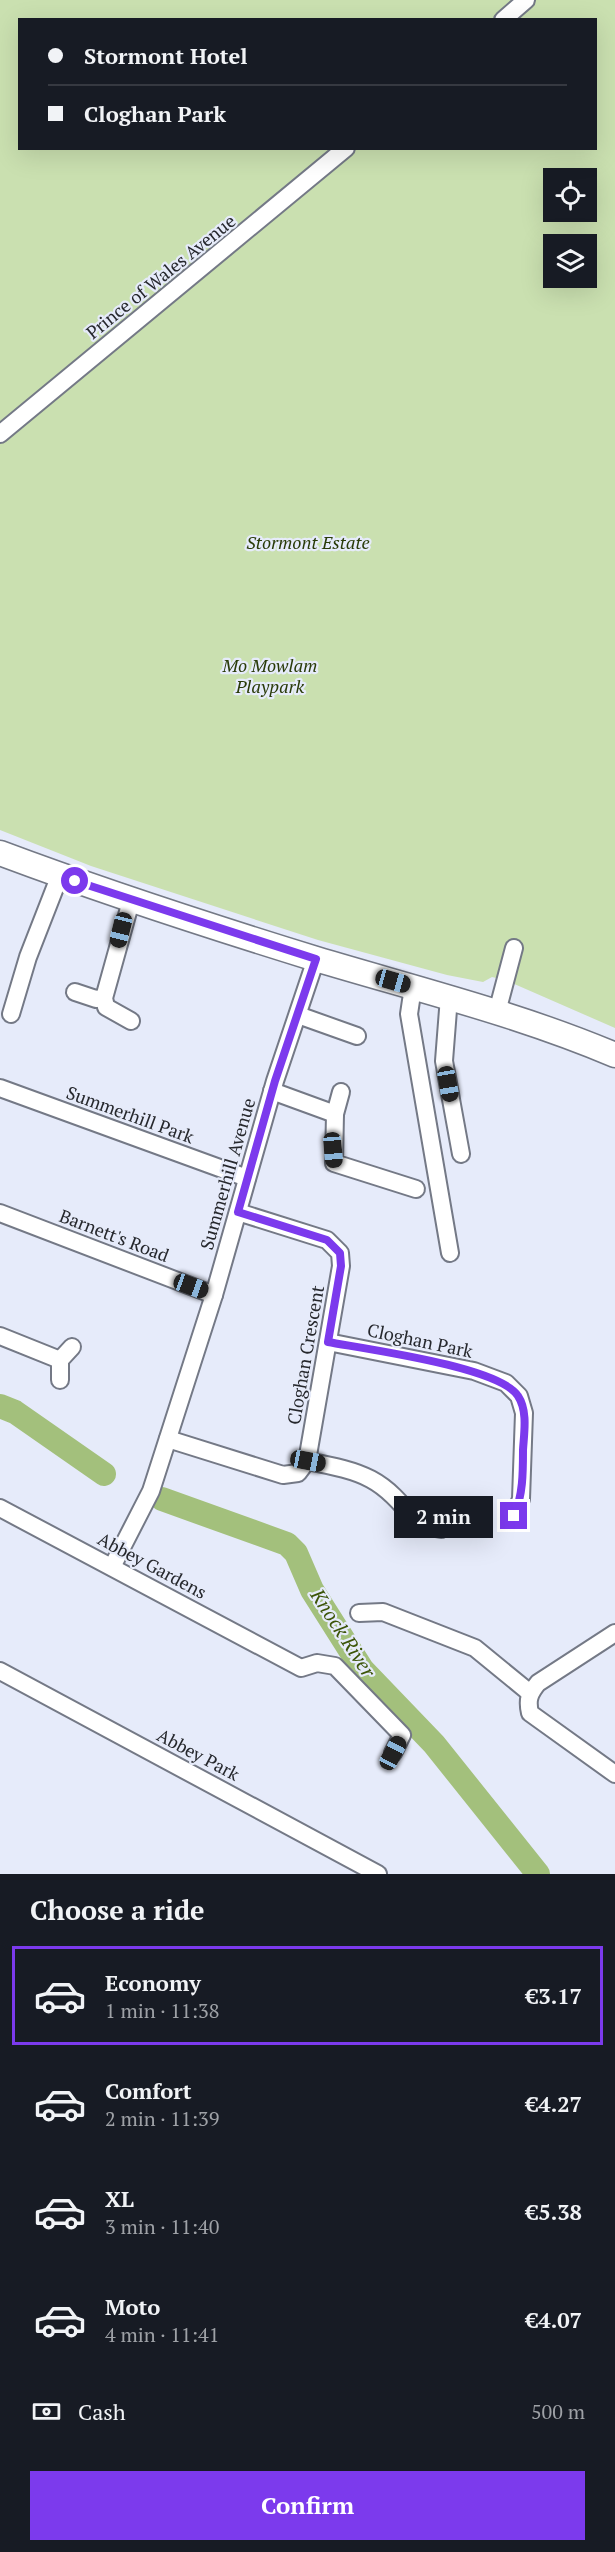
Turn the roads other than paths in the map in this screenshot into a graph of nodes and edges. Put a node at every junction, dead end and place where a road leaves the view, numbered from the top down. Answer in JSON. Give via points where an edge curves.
{"nodes":[{"id":1,"x":526,"y":0,"type":"edge"},
{"id":2,"x":505,"y":18,"type":"edge"},
{"id":3,"x":344,"y":150,"type":"edge"},
{"id":4,"x":0,"y":434,"type":"edge"},
{"id":5,"x":0,"y":853,"type":"edge"},
{"id":6,"x":60,"y":875,"type":"junction"},
{"id":7,"x":131,"y":901,"type":"junction"},
{"id":8,"x":514,"y":948,"type":"dead end"},
{"id":9,"x":316,"y":959,"type":"junction"},
{"id":10,"x":413,"y":987,"type":"junction"},
{"id":11,"x":75,"y":992,"type":"dead end"},
{"id":12,"x":104,"y":998,"type":"junction"},
{"id":13,"x":449,"y":998,"type":"junction"},
{"id":14,"x":497,"y":1012,"type":"junction"},
{"id":15,"x":11,"y":1014,"type":"dead end"},
{"id":16,"x":298,"y":1015,"type":"junction"},
{"id":17,"x":131,"y":1021,"type":"dead end"},
{"id":18,"x":357,"y":1036,"type":"dead end"},
{"id":19,"x":615,"y":1055,"type":"edge"},
{"id":20,"x":0,"y":1088,"type":"edge"},
{"id":21,"x":272,"y":1091,"type":"junction"},
{"id":22,"x":341,"y":1092,"type":"dead end"},
{"id":23,"x":334,"y":1114,"type":"junction"},
{"id":24,"x":461,"y":1154,"type":"dead end"},
{"id":25,"x":247,"y":1178,"type":"junction"},
{"id":26,"x":416,"y":1189,"type":"dead end"},
{"id":27,"x":238,"y":1212,"type":"junction"},
{"id":28,"x":0,"y":1214,"type":"edge"},
{"id":29,"x":450,"y":1253,"type":"dead end"},
{"id":30,"x":214,"y":1294,"type":"junction"},
{"id":31,"x":0,"y":1336,"type":"edge"},
{"id":32,"x":328,"y":1342,"type":"junction"},
{"id":33,"x":72,"y":1347,"type":"dead end"},
{"id":34,"x":60,"y":1360,"type":"junction"},
{"id":35,"x":60,"y":1380,"type":"dead end"},
{"id":36,"x":168,"y":1439,"type":"junction"},
{"id":37,"x":308,"y":1461,"type":"junction"},
{"id":38,"x":0,"y":1508,"type":"edge"},
{"id":39,"x":514,"y":1516,"type":"dead end"},
{"id":40,"x":441,"y":1529,"type":"dead end"},
{"id":41,"x":112,"y":1567,"type":"junction"},
{"id":42,"x":359,"y":1613,"type":"dead end"},
{"id":43,"x":615,"y":1633,"type":"edge"},
{"id":44,"x":0,"y":1671,"type":"edge"},
{"id":45,"x":530,"y":1693,"type":"junction"},
{"id":46,"x":393,"y":1753,"type":"dead end"},
{"id":47,"x":615,"y":1774,"type":"edge"},
{"id":48,"x":378,"y":1874,"type":"edge"}],
"edges":[{"from":1,"to":2,"type":"street"},
{"from":3,"to":4,"type":"street","name":"Prince of Wales Avenue"},
{"from":5,"to":6,"type":"highway"},
{"from":6,"to":7,"type":"highway"},
{"from":6,"to":15,"type":"street"},
{"from":7,"to":9,"type":"highway"},
{"from":7,"to":12,"type":"street"},
{"from":8,"to":14,"type":"street"},
{"from":9,"to":10,"type":"highway"},
{"from":9,"to":16,"type":"street","name":"Summerhill Avenue"},
{"from":10,"to":13,"type":"highway"},
{"from":10,"to":29,"type":"street","via":[[409,1014]]},
{"from":11,"to":12,"type":"street"},
{"from":12,"to":17,"type":"street","via":[[106,1007]]},
{"from":13,"to":14,"type":"highway"},
{"from":13,"to":24,"type":"street","via":[[444,1061]]},
{"from":14,"to":19,"type":"highway","via":[[547,1027]]},
{"from":16,"to":18,"type":"street"},
{"from":16,"to":21,"type":"street","name":"Summerhill Avenue"},
{"from":20,"to":25,"type":"street","name":"Summerhill Park"},
{"from":21,"to":23,"type":"street"},
{"from":21,"to":25,"type":"street","name":"Summerhill Avenue"},
{"from":22,"to":23,"type":"street"},
{"from":23,"to":26,"type":"street","via":[[334,1163]]},
{"from":25,"to":27,"type":"street","name":"Summerhill Avenue"},
{"from":27,"to":30,"type":"street","name":"Summerhill Avenue"},
{"from":27,"to":32,"type":"street","name":"Cloghan Crescent","via":[[327,1240],[340,1253]]},
{"from":28,"to":30,"type":"street","name":"Barnett's Road"},
{"from":30,"to":36,"type":"street","name":"Summerhill Avenue"},
{"from":31,"to":34,"type":"street"},
{"from":32,"to":37,"type":"street","name":"Cloghan Crescent"},
{"from":32,"to":39,"type":"street","name":"Cloghan Park","via":[[474,1371],[506,1383],[519,1396],[524,1413],[521,1499]]},
{"from":33,"to":34,"type":"street"},
{"from":34,"to":35,"type":"street"},
{"from":36,"to":37,"type":"street","via":[[283,1475],[298,1473]]},
{"from":36,"to":41,"type":"street","name":"Summerhill Avenue","via":[[151,1491]]},
{"from":37,"to":40,"type":"street","via":[[355,1470],[386,1487],[418,1525]]},
{"from":38,"to":41,"type":"street","name":"Abbey Gardens"},
{"from":41,"to":46,"type":"street","name":"Abbey Gardens","via":[[302,1668],[317,1663],[335,1666],[402,1735]]},
{"from":42,"to":45,"type":"street","via":[[383,1612],[475,1648]]},
{"from":43,"to":45,"type":"street","via":[[538,1683]]},
{"from":44,"to":48,"type":"street","name":"Abbey Park"},
{"from":45,"to":47,"type":"street","via":[[530,1713]]}]}
